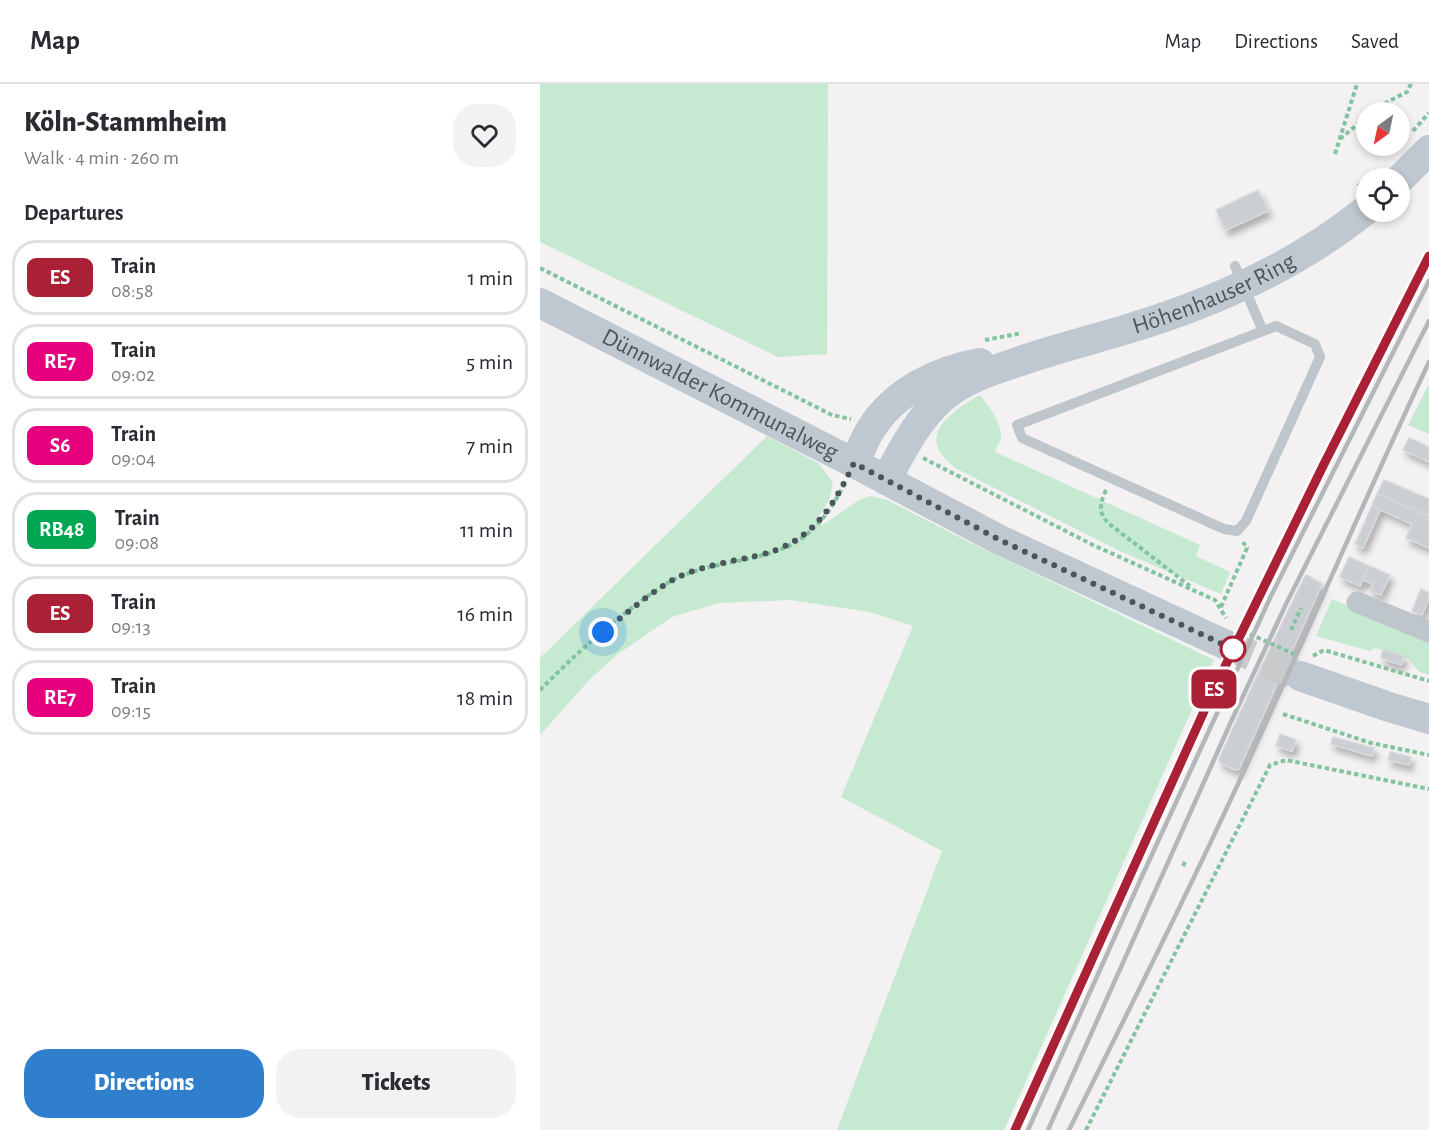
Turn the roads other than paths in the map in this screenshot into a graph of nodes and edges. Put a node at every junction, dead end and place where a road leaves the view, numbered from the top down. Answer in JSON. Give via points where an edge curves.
{"nodes":[{"id":1,"x":1429,"y":150,"type":"edge"},
{"id":2,"x":1410,"y":169,"type":"edge"},
{"id":3,"x":1356,"y":204,"type":"edge"},
{"id":4,"x":1239,"y":276,"type":"junction"},
{"id":5,"x":540,"y":303,"type":"edge"},
{"id":6,"x":1263,"y":331,"type":"junction"},
{"id":7,"x":1039,"y":341,"type":"junction"},
{"id":8,"x":854,"y":463,"type":"junction"},
{"id":9,"x":886,"y":480,"type":"junction"},
{"id":10,"x":1357,"y":602,"type":"dead end"},
{"id":11,"x":1230,"y":632,"type":"tunnel mouth"},
{"id":12,"x":1429,"y":632,"type":"edge"},
{"id":13,"x":1300,"y":676,"type":"tunnel mouth"},
{"id":14,"x":1429,"y":719,"type":"edge"}],
"edges":[{"from":1,"to":2,"type":"main road"},
{"from":3,"to":4,"type":"main road","name":"Höhenhauser Ring","via":[[1317,246]]},
{"from":4,"to":6,"type":"lane"},
{"from":4,"to":7,"type":"main road","name":"Höhenhauser Ring","via":[[1156,320]]},
{"from":5,"to":8,"type":"main road","name":"Dünnwalder Kommunalweg"},
{"from":6,"to":6,"type":"lane","via":[[1276,326],[1305,339],[1315,344],[1320,357],[1246,521],[1237,531],[1224,530],[1022,438],[1017,425]]},
{"from":7,"to":8,"type":"main road","name":"Höhenhauser Ring","via":[[933,377],[918,386],[880,417]]},
{"from":7,"to":9,"type":"main road","name":"Höhenhauser Ring","via":[[943,398],[904,447]]},
{"from":8,"to":9,"type":"main road","name":"Dünnwalder Kommunalweg"},
{"from":9,"to":11,"type":"main road","name":"Dünnwalder Kommunalweg","via":[[1000,540]]},
{"from":10,"to":12,"type":"street"},
{"from":13,"to":14,"type":"main road"}]}
